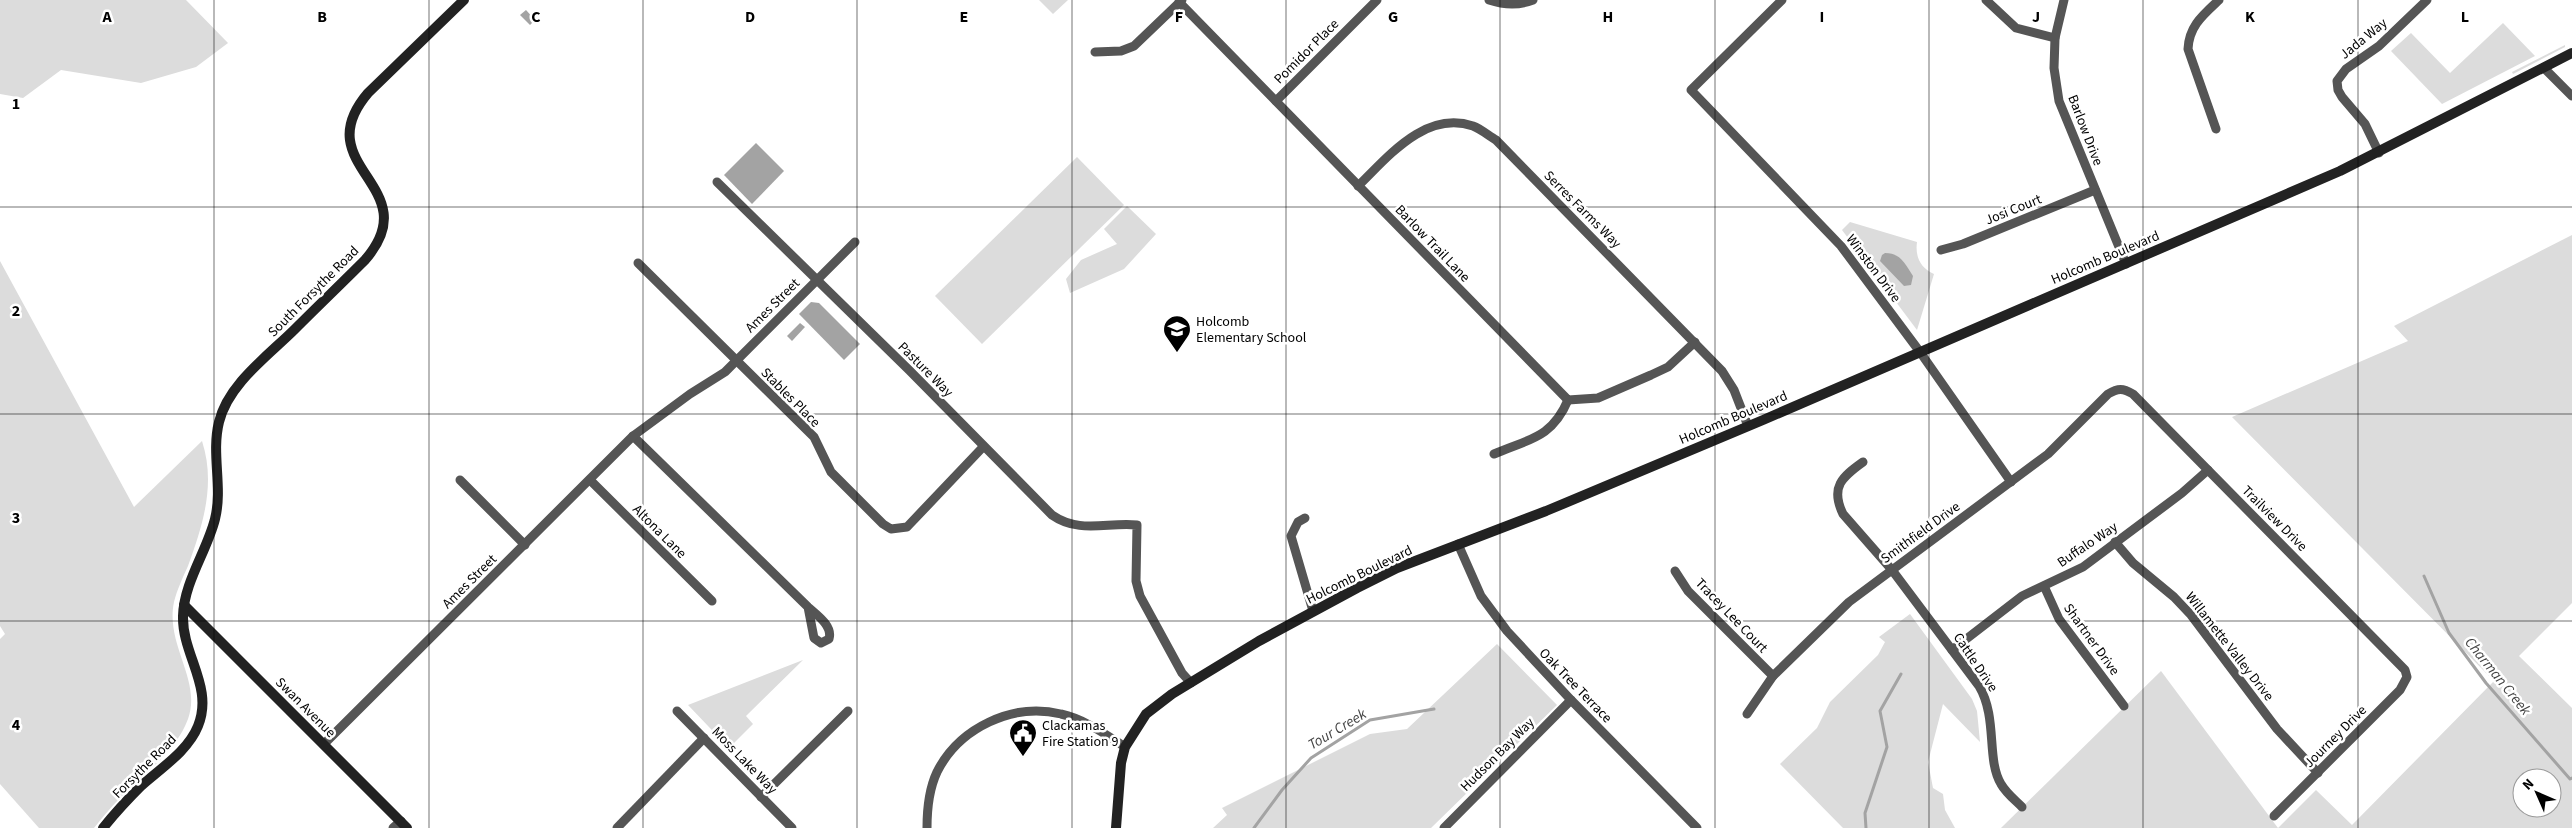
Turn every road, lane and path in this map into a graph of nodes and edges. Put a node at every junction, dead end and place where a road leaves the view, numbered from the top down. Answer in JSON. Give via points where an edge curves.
{"nodes":[{"id":1,"x":464,"y":0,"type":"edge"},
{"id":2,"x":1377,"y":0,"type":"edge"},
{"id":3,"x":1489,"y":0,"type":"edge"},
{"id":4,"x":1533,"y":0,"type":"edge"},
{"id":5,"x":1782,"y":0,"type":"edge"},
{"id":6,"x":1986,"y":0,"type":"edge"},
{"id":7,"x":2064,"y":0,"type":"edge"},
{"id":8,"x":2219,"y":0,"type":"edge"},
{"id":9,"x":2427,"y":0,"type":"edge"},
{"id":10,"x":1181,"y":1,"type":"edge"},
{"id":11,"x":2055,"y":38,"type":"junction"},
{"id":12,"x":1095,"y":52,"type":"dead end"},
{"id":13,"x":2572,"y":53,"type":"edge"},
{"id":14,"x":2544,"y":68,"type":"junction"},
{"id":15,"x":2572,"y":96,"type":"edge"},
{"id":16,"x":1276,"y":101,"type":"junction"},
{"id":17,"x":2216,"y":129,"type":"dead end"},
{"id":18,"x":2379,"y":153,"type":"junction"},
{"id":19,"x":717,"y":182,"type":"dead end"},
{"id":20,"x":1358,"y":186,"type":"junction"},
{"id":21,"x":2095,"y":190,"type":"junction"},
{"id":22,"x":855,"y":242,"type":"dead end"},
{"id":23,"x":1941,"y":250,"type":"dead end"},
{"id":24,"x":638,"y":263,"type":"dead end"},
{"id":25,"x":2126,"y":264,"type":"junction"},
{"id":26,"x":816,"y":281,"type":"junction"},
{"id":27,"x":1695,"y":342,"type":"junction"},
{"id":28,"x":1920,"y":352,"type":"junction"},
{"id":29,"x":736,"y":361,"type":"junction"},
{"id":30,"x":2124,"y":389,"type":"joint"},
{"id":31,"x":1568,"y":400,"type":"junction"},
{"id":32,"x":1748,"y":426,"type":"junction"},
{"id":33,"x":633,"y":436,"type":"junction"},
{"id":34,"x":983,"y":447,"type":"junction"},
{"id":35,"x":1494,"y":454,"type":"dead end"},
{"id":36,"x":1863,"y":462,"type":"dead end"},
{"id":37,"x":2208,"y":470,"type":"junction"},
{"id":38,"x":460,"y":480,"type":"dead end"},
{"id":39,"x":590,"y":480,"type":"junction"},
{"id":40,"x":2011,"y":482,"type":"junction"},
{"id":41,"x":1305,"y":518,"type":"dead end"},
{"id":42,"x":2115,"y":542,"type":"junction"},
{"id":43,"x":1458,"y":544,"type":"junction"},
{"id":44,"x":525,"y":545,"type":"junction"},
{"id":45,"x":1892,"y":570,"type":"junction"},
{"id":46,"x":1675,"y":572,"type":"dead end"},
{"id":47,"x":2044,"y":586,"type":"junction"},
{"id":48,"x":712,"y":601,"type":"dead end"},
{"id":49,"x":184,"y":605,"type":"junction"},
{"id":50,"x":808,"y":607,"type":"dead end"},
{"id":51,"x":1313,"y":611,"type":"junction"},
{"id":52,"x":1952,"y":650,"type":"junction"},
{"id":53,"x":2405,"y":670,"type":"joint"},
{"id":54,"x":1772,"y":676,"type":"junction"},
{"id":55,"x":1191,"y":683,"type":"junction"},
{"id":56,"x":1571,"y":700,"type":"junction"},
{"id":57,"x":2124,"y":706,"type":"dead end"},
{"id":58,"x":677,"y":711,"type":"dead end"},
{"id":59,"x":848,"y":711,"type":"dead end"},
{"id":60,"x":1747,"y":714,"type":"dead end"},
{"id":61,"x":704,"y":738,"type":"junction"},
{"id":62,"x":324,"y":744,"type":"junction"},
{"id":63,"x":1125,"y":747,"type":"junction"},
{"id":64,"x":2318,"y":772,"type":"junction"},
{"id":65,"x":761,"y":797,"type":"junction"},
{"id":66,"x":2022,"y":807,"type":"dead end"},
{"id":67,"x":2274,"y":816,"type":"dead end"},
{"id":68,"x":400,"y":826,"type":"edge"},
{"id":69,"x":104,"y":828,"type":"edge"},
{"id":70,"x":617,"y":828,"type":"edge"},
{"id":71,"x":792,"y":828,"type":"edge"},
{"id":72,"x":927,"y":828,"type":"edge"},
{"id":73,"x":1116,"y":828,"type":"edge"},
{"id":74,"x":1444,"y":828,"type":"edge"},
{"id":75,"x":1697,"y":828,"type":"edge"}],
"edges":[{"from":1,"to":49,"type":"street","name":"South Forsythe Road","via":[[368,93],[352,117],[349,144],[383,204],[382,234],[365,260],[250,373],[225,406],[216,439],[218,487],[215,518]]},
{"from":2,"to":16,"type":"street","name":"Pomidor Place"},
{"from":3,"to":4,"type":"street","via":[[1518,4]]},
{"from":5,"to":28,"type":"street","name":"Winston Drive","via":[[1691,90],[1826,228]]},
{"from":6,"to":11,"type":"street","via":[[2016,28]]},
{"from":7,"to":11,"type":"street","name":"Barlow Drive"},
{"from":8,"to":17,"type":"street","via":[[2192,28],[2188,48]]},
{"from":9,"to":18,"type":"street","name":"Jada Way","via":[[2380,46],[2346,69],[2337,81],[2342,97],[2365,124]]},
{"from":10,"to":12,"type":"street","via":[[1134,46],[1121,51]]},
{"from":10,"to":16,"type":"street","name":"Barlow Trail Lane"},
{"from":11,"to":21,"type":"street","name":"Barlow Drive","via":[[2054,68],[2059,101]]},
{"from":13,"to":14,"type":"street","name":"Holcomb Boulevard"},
{"from":14,"to":15,"type":"street"},
{"from":14,"to":18,"type":"street","name":"Holcomb Boulevard"},
{"from":16,"to":20,"type":"street","name":"Barlow Trail Lane"},
{"from":18,"to":25,"type":"street","name":"Holcomb Boulevard"},
{"from":19,"to":26,"type":"street","name":"Pasture Way"},
{"from":20,"to":27,"type":"street","name":"Serres Farms Way","via":[[1412,136],[1431,127],[1451,124],[1473,126],[1496,140]]},
{"from":20,"to":31,"type":"street","name":"Barlow Trail Lane"},
{"from":21,"to":23,"type":"street","name":"Josi Court"},
{"from":21,"to":25,"type":"street","name":"Barlow Drive"},
{"from":22,"to":26,"type":"street","name":"Ames Street"},
{"from":24,"to":29,"type":"street","name":"Stables Place"},
{"from":25,"to":28,"type":"street","name":"Holcomb Boulevard"},
{"from":26,"to":29,"type":"street","name":"Ames Street"},
{"from":26,"to":34,"type":"street","name":"Pasture Way"},
{"from":27,"to":31,"type":"street","via":[[1668,367],[1652,375],[1598,398]]},
{"from":27,"to":32,"type":"street","name":"Serres Farms Way","via":[[1722,371],[1734,390]]},
{"from":28,"to":32,"type":"street","name":"Holcomb Boulevard"},
{"from":28,"to":40,"type":"street","name":"Winston Drive"},
{"from":29,"to":33,"type":"street","name":"Ames Street"},
{"from":29,"to":34,"type":"street","name":"Stables Place","via":[[814,438],[831,472],[891,529],[907,527]]},
{"from":30,"to":37,"type":"street","name":"Trailview Drive","via":[[2133,394]]},
{"from":30,"to":40,"type":"street","name":"Smithfield Drive","via":[[2108,394],[2048,454]]},
{"from":31,"to":35,"type":"street","via":[[1560,418],[1549,430]]},
{"from":32,"to":43,"type":"street","name":"Holcomb Boulevard","via":[[1546,511]]},
{"from":33,"to":39,"type":"street","name":"Ames Street"},
{"from":33,"to":50,"type":"street"},
{"from":34,"to":55,"type":"street","name":"Pasture Way","via":[[1065,524],[1086,527],[1117,523],[1137,525],[1135,572],[1140,596],[1182,673]]},
{"from":36,"to":45,"type":"street","name":"Cattle Drive","via":[[1841,478],[1837,496],[1839,506]]},
{"from":37,"to":42,"type":"street","name":"Buffalo Way"},
{"from":37,"to":53,"type":"street","name":"Trailview Drive"},
{"from":38,"to":44,"type":"street"},
{"from":39,"to":44,"type":"street","name":"Ames Street"},
{"from":39,"to":48,"type":"street","name":"Altona Lane"},
{"from":40,"to":45,"type":"street","name":"Smithfield Drive"},
{"from":41,"to":51,"type":"street","via":[[1298,522],[1291,536]]},
{"from":42,"to":47,"type":"street","name":"Buffalo Way","via":[[2072,574]]},
{"from":42,"to":64,"type":"street","name":"Willamette Valley Drive","via":[[2133,563],[2192,615],[2282,736]]},
{"from":43,"to":51,"type":"street","name":"Holcomb Boulevard","via":[[1380,576]]},
{"from":43,"to":56,"type":"street","name":"Oak Tree Terrace","via":[[1491,613]]},
{"from":44,"to":62,"type":"street","name":"Ames Street"},
{"from":45,"to":52,"type":"street","name":"Cattle Drive"},
{"from":45,"to":54,"type":"street","name":"Smithfield Drive","via":[[1849,602]]},
{"from":46,"to":54,"type":"street","name":"Tracey Lee Court","via":[[1688,591]]},
{"from":47,"to":52,"type":"street","name":"Buffalo Way","via":[[2022,596]]},
{"from":47,"to":57,"type":"street","name":"Shartner Drive","via":[[2056,614]]},
{"from":49,"to":62,"type":"street","name":"Swan Avenue"},
{"from":49,"to":69,"type":"street","name":"Forsythe Road","via":[[184,631],[203,694],[201,718],[185,746],[133,794]]},
{"from":51,"to":55,"type":"street","name":"Holcomb Boulevard"},
{"from":52,"to":66,"type":"street","name":"Cattle Drive","via":[[1985,696],[2000,783]]},
{"from":53,"to":64,"type":"street","name":"Journey Drive","via":[[2407,677],[2400,690]]},
{"from":54,"to":60,"type":"street","name":"Smithfield Drive"},
{"from":55,"to":63,"type":"street","name":"Holcomb Boulevard","via":[[1166,697],[1146,714]]},
{"from":56,"to":74,"type":"street","name":"Hudson Bay Way"},
{"from":56,"to":75,"type":"street","name":"Oak Tree Terrace"},
{"from":58,"to":61,"type":"street","name":"Moss Lake Way"},
{"from":59,"to":65,"type":"street"},
{"from":61,"to":65,"type":"street","name":"Moss Lake Way"},
{"from":61,"to":70,"type":"street"},
{"from":62,"to":68,"type":"street","name":"Swan Avenue"},
{"from":63,"to":72,"type":"street","via":[[1089,725],[1062,714],[1032,712],[996,719],[958,743],[938,771],[930,796]]},
{"from":63,"to":73,"type":"street","name":"Holcomb Boulevard"},
{"from":64,"to":67,"type":"street","name":"Journey Drive"},
{"from":65,"to":71,"type":"street","name":"Moss Lake Way"}]}
